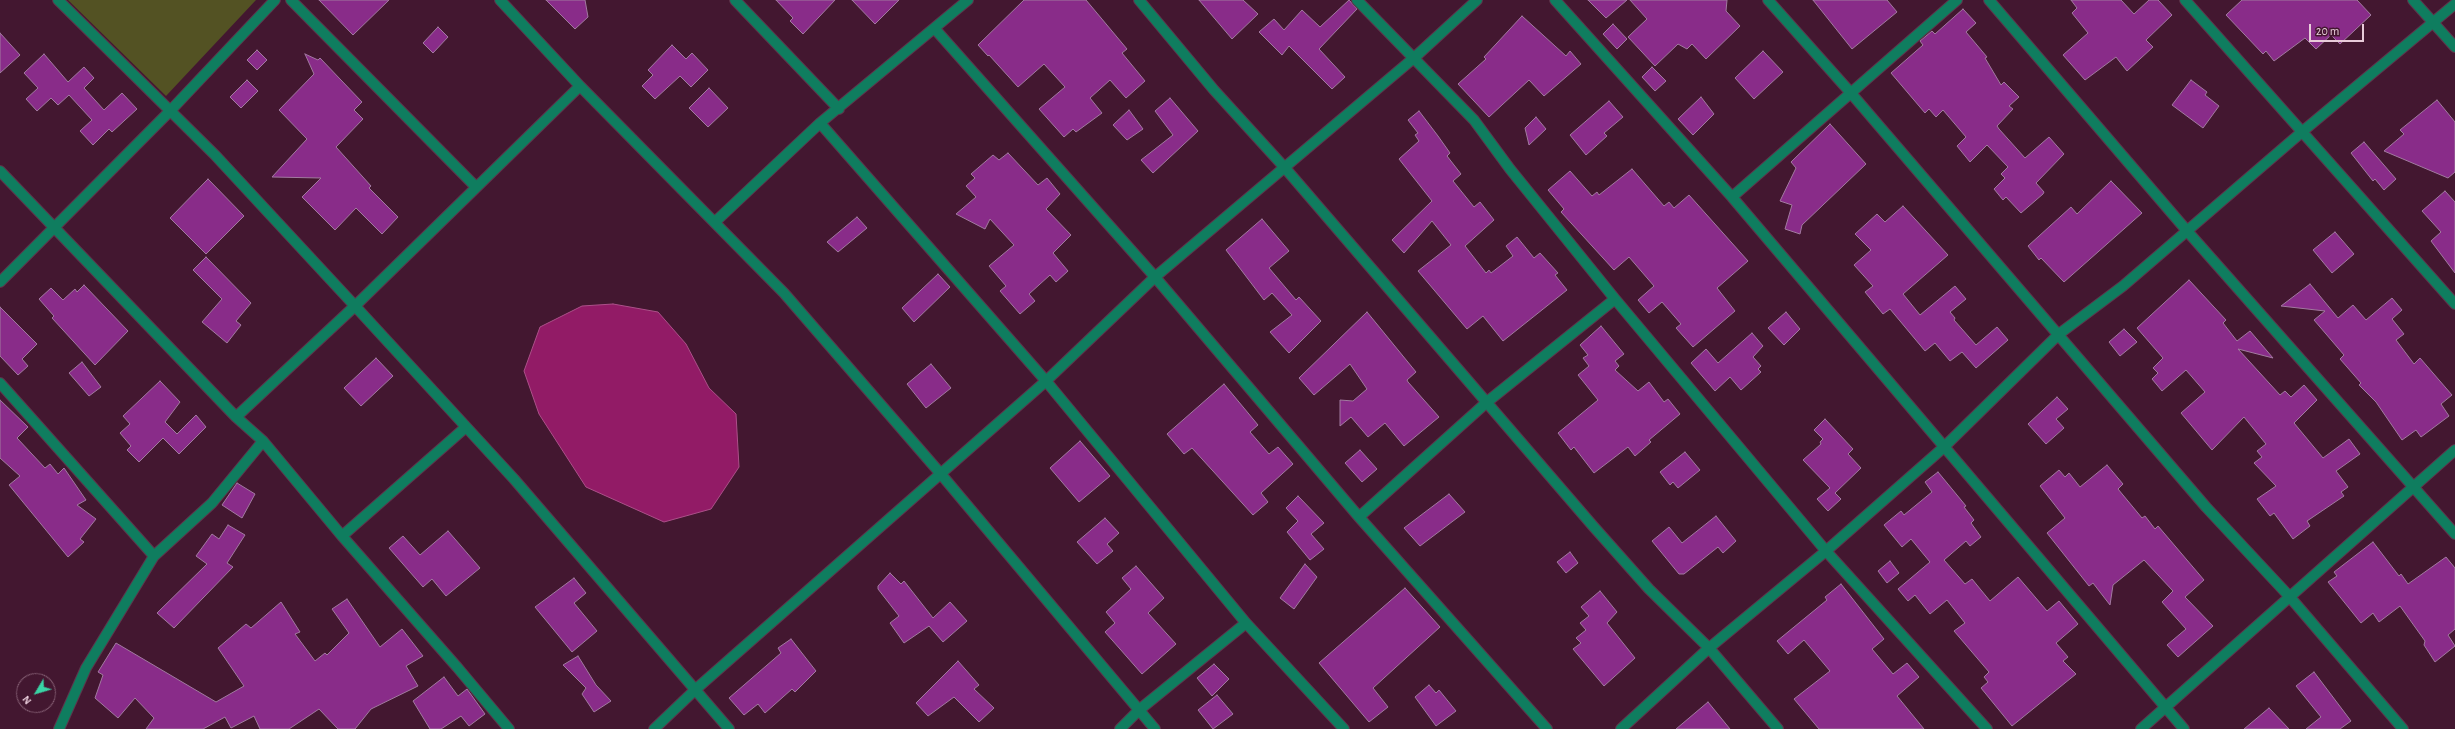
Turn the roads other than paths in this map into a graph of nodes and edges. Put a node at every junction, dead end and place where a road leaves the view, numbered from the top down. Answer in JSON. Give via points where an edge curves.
{"nodes":[{"id":1,"x":58,"y":0,"type":"edge"},
{"id":2,"x":275,"y":0,"type":"edge"},
{"id":3,"x":291,"y":0,"type":"edge"},
{"id":4,"x":500,"y":0,"type":"edge"},
{"id":5,"x":735,"y":0,"type":"edge"},
{"id":6,"x":968,"y":0,"type":"edge"},
{"id":7,"x":1139,"y":0,"type":"edge"},
{"id":8,"x":1357,"y":0,"type":"edge"},
{"id":9,"x":1477,"y":0,"type":"edge"},
{"id":10,"x":1554,"y":0,"type":"edge"},
{"id":11,"x":1768,"y":0,"type":"edge"},
{"id":12,"x":1957,"y":0,"type":"edge"},
{"id":13,"x":1989,"y":0,"type":"edge"},
{"id":14,"x":2185,"y":0,"type":"edge"},
{"id":15,"x":2413,"y":0,"type":"edge"},
{"id":16,"x":2455,"y":4,"type":"edge"},
{"id":17,"x":2434,"y":22,"type":"junction"},
{"id":18,"x":935,"y":29,"type":"junction"},
{"id":19,"x":2455,"y":47,"type":"edge"},
{"id":20,"x":1415,"y":57,"type":"junction"},
{"id":21,"x":580,"y":86,"type":"junction"},
{"id":22,"x":1850,"y":92,"type":"junction"},
{"id":23,"x":839,"y":109,"type":"junction"},
{"id":24,"x":171,"y":110,"type":"junction"},
{"id":25,"x":820,"y":124,"type":"junction"},
{"id":26,"x":2303,"y":131,"type":"junction"},
{"id":27,"x":1285,"y":168,"type":"junction"},
{"id":28,"x":0,"y":171,"type":"edge"},
{"id":29,"x":476,"y":187,"type":"junction"},
{"id":30,"x":1732,"y":197,"type":"junction"},
{"id":31,"x":716,"y":221,"type":"junction"},
{"id":32,"x":55,"y":228,"type":"junction"},
{"id":33,"x":2188,"y":232,"type":"junction"},
{"id":34,"x":1155,"y":276,"type":"junction"},
{"id":35,"x":0,"y":282,"type":"edge"},
{"id":36,"x":1614,"y":299,"type":"junction"},
{"id":37,"x":2455,"y":304,"type":"edge"},
{"id":38,"x":355,"y":306,"type":"junction"},
{"id":39,"x":2058,"y":334,"type":"junction"},
{"id":40,"x":1046,"y":380,"type":"junction"},
{"id":41,"x":0,"y":383,"type":"edge"},
{"id":42,"x":1487,"y":402,"type":"junction"},
{"id":43,"x":236,"y":416,"type":"junction"},
{"id":44,"x":466,"y":427,"type":"junction"},
{"id":45,"x":263,"y":440,"type":"junction"},
{"id":46,"x":1943,"y":448,"type":"junction"},
{"id":47,"x":2455,"y":450,"type":"edge"},
{"id":48,"x":940,"y":473,"type":"junction"},
{"id":49,"x":2414,"y":486,"type":"junction"},
{"id":50,"x":1359,"y":517,"type":"junction"},
{"id":51,"x":2455,"y":534,"type":"edge"},
{"id":52,"x":342,"y":536,"type":"junction"},
{"id":53,"x":1826,"y":551,"type":"junction"},
{"id":54,"x":154,"y":556,"type":"junction"},
{"id":55,"x":2289,"y":596,"type":"junction"},
{"id":56,"x":1246,"y":623,"type":"junction"},
{"id":57,"x":1709,"y":648,"type":"junction"},
{"id":58,"x":696,"y":689,"type":"junction"},
{"id":59,"x":2166,"y":708,"type":"junction"},
{"id":60,"x":1139,"y":710,"type":"junction"},
{"id":61,"x":59,"y":729,"type":"edge"},
{"id":62,"x":509,"y":729,"type":"edge"},
{"id":63,"x":654,"y":729,"type":"edge"},
{"id":64,"x":730,"y":729,"type":"edge"},
{"id":65,"x":1120,"y":729,"type":"edge"},
{"id":66,"x":1155,"y":729,"type":"edge"},
{"id":67,"x":1344,"y":729,"type":"edge"},
{"id":68,"x":1547,"y":729,"type":"edge"},
{"id":69,"x":1621,"y":729,"type":"edge"},
{"id":70,"x":1778,"y":729,"type":"edge"},
{"id":71,"x":1987,"y":729,"type":"edge"},
{"id":72,"x":2141,"y":729,"type":"edge"},
{"id":73,"x":2184,"y":729,"type":"edge"},
{"id":74,"x":2403,"y":729,"type":"edge"}],
"edges":[{"from":1,"to":24,"type":"street"},
{"from":2,"to":24,"type":"street"},
{"from":3,"to":29,"type":"street"},
{"from":4,"to":21,"type":"street"},
{"from":5,"to":23,"type":"street"},
{"from":6,"to":18,"type":"street"},
{"from":7,"to":27,"type":"street","via":[[1214,90]]},
{"from":8,"to":20,"type":"street"},
{"from":9,"to":20,"type":"street"},
{"from":10,"to":30,"type":"street"},
{"from":11,"to":22,"type":"street"},
{"from":12,"to":22,"type":"street"},
{"from":13,"to":33,"type":"street"},
{"from":14,"to":26,"type":"street"},
{"from":15,"to":17,"type":"street"},
{"from":16,"to":17,"type":"street"},
{"from":17,"to":19,"type":"street"},
{"from":17,"to":26,"type":"street"},
{"from":18,"to":23,"type":"street"},
{"from":18,"to":34,"type":"street"},
{"from":20,"to":27,"type":"street"},
{"from":20,"to":36,"type":"street","via":[[1474,120],[1510,170]]},
{"from":21,"to":29,"type":"street"},
{"from":21,"to":31,"type":"street"},
{"from":22,"to":30,"type":"street"},
{"from":22,"to":39,"type":"street"},
{"from":23,"to":25,"type":"street"},
{"from":24,"to":32,"type":"street"},
{"from":24,"to":38,"type":"street"},
{"from":25,"to":31,"type":"street"},
{"from":25,"to":40,"type":"street"},
{"from":26,"to":33,"type":"street"},
{"from":26,"to":37,"type":"street"},
{"from":27,"to":34,"type":"street"},
{"from":27,"to":42,"type":"street"},
{"from":28,"to":32,"type":"street"},
{"from":29,"to":38,"type":"street"},
{"from":30,"to":46,"type":"street"},
{"from":31,"to":48,"type":"street","via":[[784,293]]},
{"from":32,"to":35,"type":"street"},
{"from":32,"to":43,"type":"street"},
{"from":33,"to":39,"type":"street","via":[[2124,286]]},
{"from":33,"to":49,"type":"street"},
{"from":34,"to":40,"type":"street"},
{"from":34,"to":50,"type":"street"},
{"from":36,"to":42,"type":"street"},
{"from":36,"to":53,"type":"street"},
{"from":38,"to":43,"type":"street"},
{"from":38,"to":44,"type":"street"},
{"from":39,"to":46,"type":"street"},
{"from":39,"to":55,"type":"street","via":[[2206,507]]},
{"from":40,"to":48,"type":"street"},
{"from":40,"to":56,"type":"street"},
{"from":41,"to":54,"type":"street"},
{"from":42,"to":50,"type":"street"},
{"from":42,"to":57,"type":"street","via":[[1649,589]]},
{"from":43,"to":45,"type":"street"},
{"from":44,"to":52,"type":"street"},
{"from":44,"to":58,"type":"street"},
{"from":45,"to":52,"type":"street"},
{"from":45,"to":54,"type":"street","via":[[212,503]]},
{"from":46,"to":53,"type":"street"},
{"from":46,"to":59,"type":"street"},
{"from":47,"to":49,"type":"street"},
{"from":48,"to":58,"type":"street"},
{"from":48,"to":60,"type":"street"},
{"from":49,"to":51,"type":"street"},
{"from":49,"to":55,"type":"street"},
{"from":50,"to":68,"type":"street"},
{"from":52,"to":62,"type":"street"},
{"from":53,"to":57,"type":"street"},
{"from":53,"to":71,"type":"street"},
{"from":54,"to":61,"type":"street","via":[[86,668]]},
{"from":55,"to":59,"type":"street"},
{"from":55,"to":74,"type":"street"},
{"from":56,"to":60,"type":"street"},
{"from":56,"to":67,"type":"street"},
{"from":57,"to":69,"type":"street"},
{"from":57,"to":70,"type":"street"},
{"from":58,"to":63,"type":"street"},
{"from":58,"to":64,"type":"street"},
{"from":59,"to":72,"type":"street"},
{"from":59,"to":73,"type":"street"},
{"from":60,"to":65,"type":"street"},
{"from":60,"to":66,"type":"street"}]}
